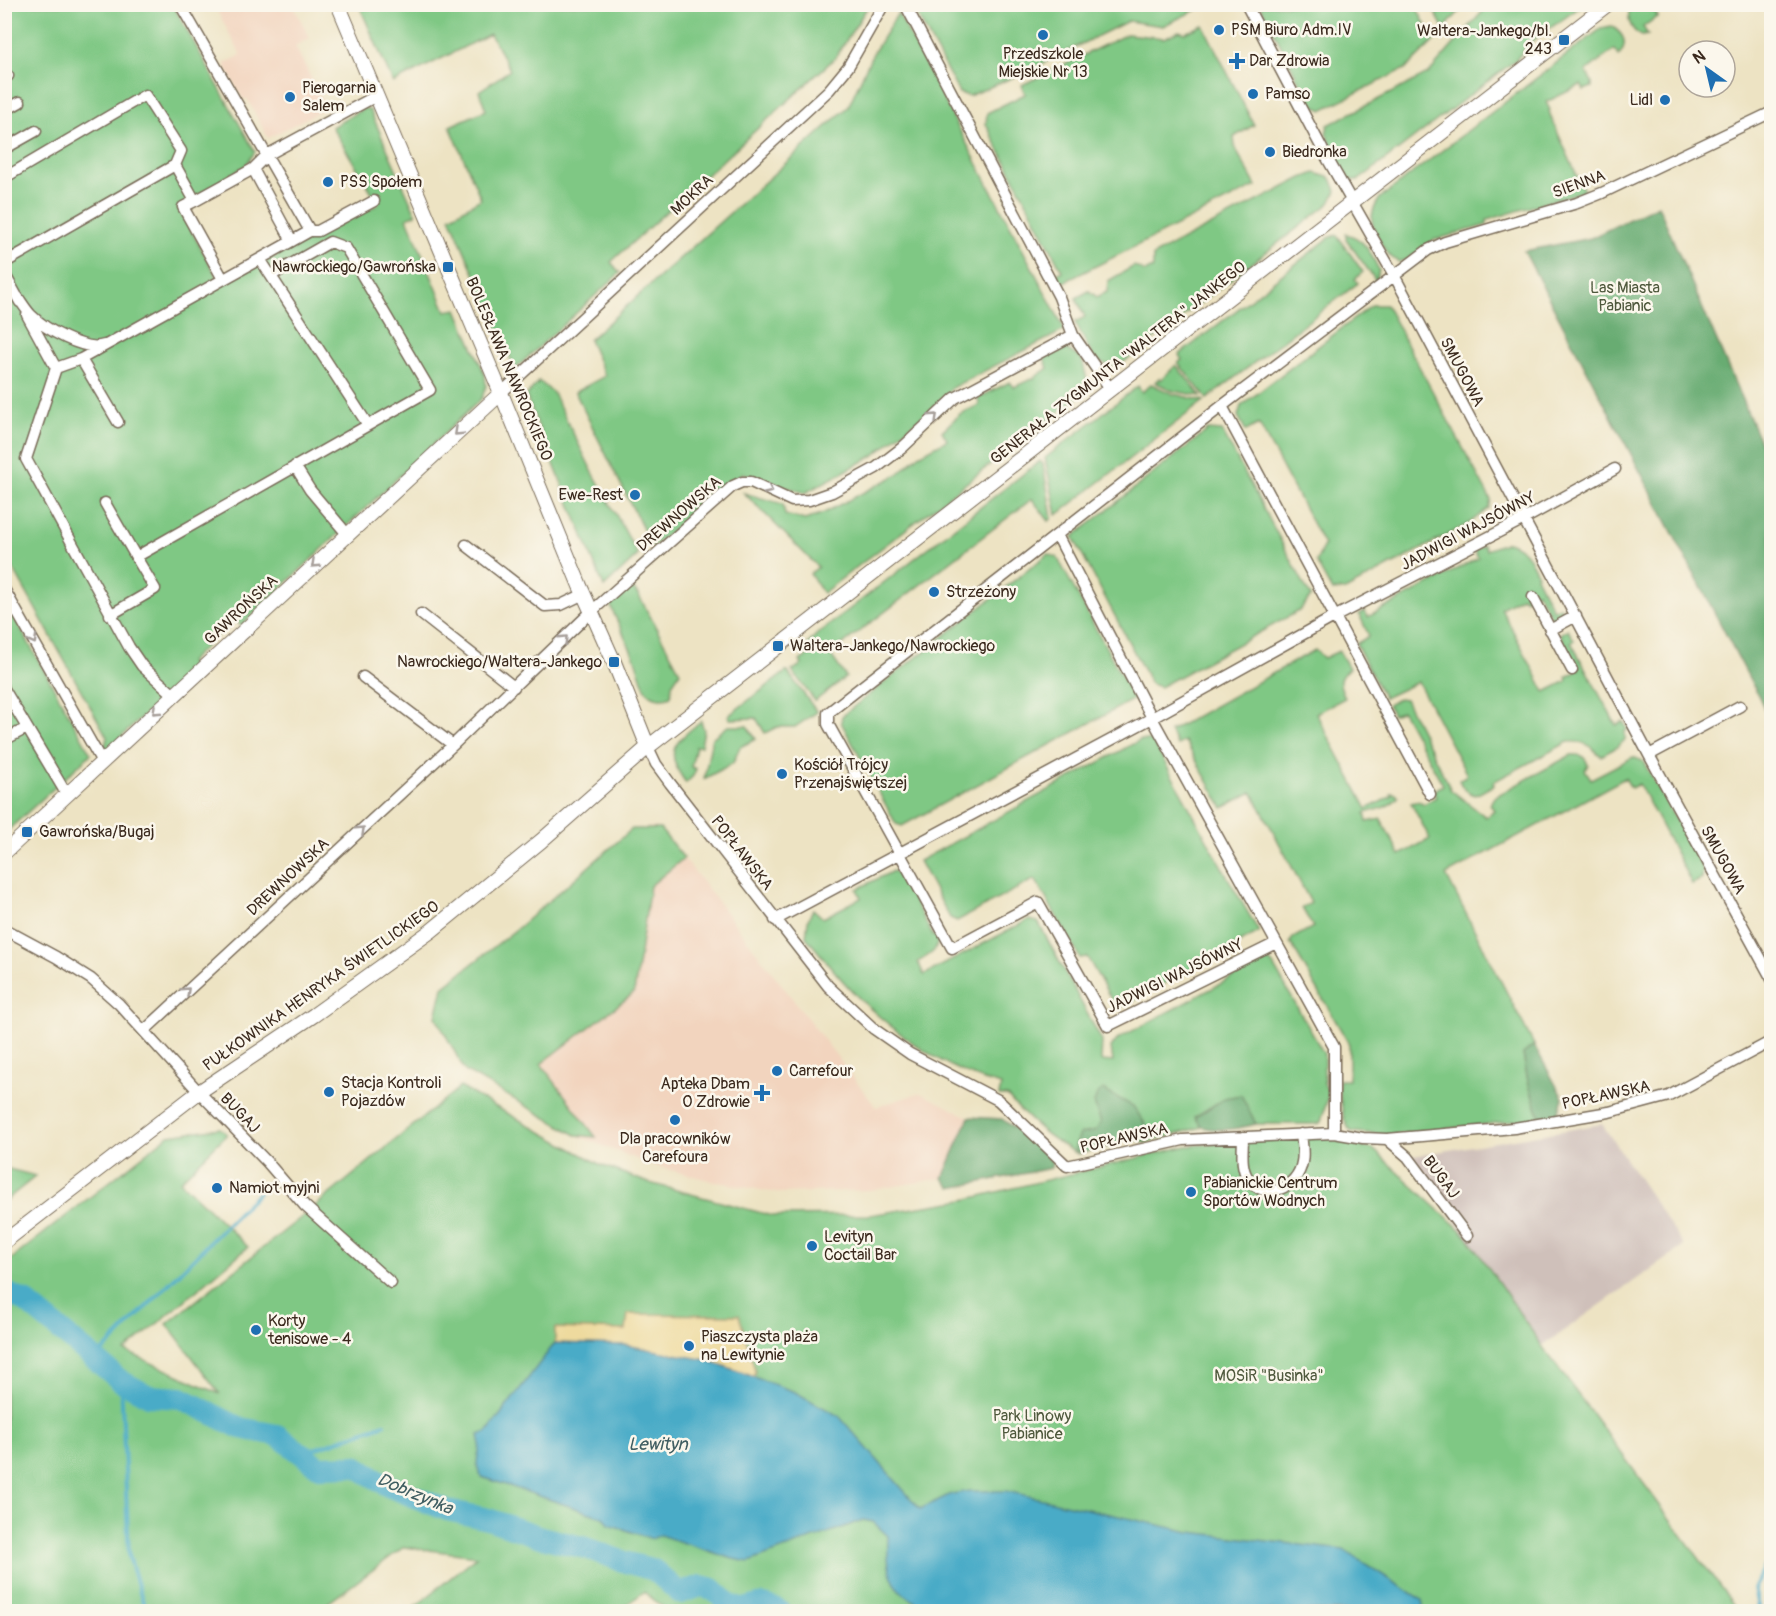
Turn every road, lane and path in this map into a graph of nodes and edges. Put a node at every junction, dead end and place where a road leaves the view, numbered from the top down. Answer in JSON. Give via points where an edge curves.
{"nodes":[{"id":1,"x":180,"y":4,"type":"edge"},
{"id":2,"x":338,"y":4,"type":"edge"},
{"id":3,"x":884,"y":4,"type":"edge"},
{"id":4,"x":905,"y":4,"type":"edge"},
{"id":5,"x":1246,"y":4,"type":"edge"},
{"id":6,"x":1608,"y":4,"type":"edge"},
{"id":7,"x":376,"y":96,"type":"junction"},
{"id":8,"x":20,"y":102,"type":"dead end"},
{"id":9,"x":4,"y":111,"type":"edge"},
{"id":10,"x":1772,"y":112,"type":"edge"},
{"id":11,"x":36,"y":132,"type":"dead end"},
{"id":12,"x":4,"y":149,"type":"edge"},
{"id":13,"x":267,"y":154,"type":"junction"},
{"id":14,"x":175,"y":165,"type":"junction"},
{"id":15,"x":253,"y":169,"type":"junction"},
{"id":16,"x":4,"y":178,"type":"edge"},
{"id":17,"x":195,"y":201,"type":"junction"},
{"id":18,"x":374,"y":201,"type":"dead end"},
{"id":19,"x":1352,"y":203,"type":"junction"},
{"id":20,"x":310,"y":231,"type":"junction"},
{"id":21,"x":292,"y":241,"type":"junction"},
{"id":22,"x":260,"y":259,"type":"junction"},
{"id":23,"x":4,"y":263,"type":"edge"},
{"id":24,"x":4,"y":273,"type":"edge"},
{"id":25,"x":1394,"y":274,"type":"junction"},
{"id":26,"x":272,"y":275,"type":"junction"},
{"id":27,"x":223,"y":279,"type":"junction"},
{"id":28,"x":17,"y":296,"type":"junction"},
{"id":29,"x":1073,"y":335,"type":"junction"},
{"id":30,"x":110,"y":343,"type":"junction"},
{"id":31,"x":81,"y":359,"type":"junction"},
{"id":32,"x":56,"y":368,"type":"junction"},
{"id":33,"x":1111,"y":390,"type":"junction"},
{"id":34,"x":501,"y":393,"type":"junction"},
{"id":35,"x":1222,"y":406,"type":"junction"},
{"id":36,"x":118,"y":422,"type":"dead end"},
{"id":37,"x":368,"y":424,"type":"junction"},
{"id":38,"x":295,"y":466,"type":"junction"},
{"id":39,"x":1615,"y":469,"type":"dead end"},
{"id":40,"x":105,"y":503,"type":"dead end"},
{"id":41,"x":1524,"y":519,"type":"junction"},
{"id":42,"x":347,"y":534,"type":"junction"},
{"id":43,"x":1057,"y":535,"type":"junction"},
{"id":44,"x":466,"y":544,"type":"dead end"},
{"id":45,"x":136,"y":557,"type":"junction"},
{"id":46,"x":4,"y":589,"type":"edge"},
{"id":47,"x":584,"y":594,"type":"junction"},
{"id":48,"x":1533,"y":597,"type":"dead end"},
{"id":49,"x":592,"y":611,"type":"junction"},
{"id":50,"x":421,"y":614,"type":"dead end"},
{"id":51,"x":110,"y":615,"type":"junction"},
{"id":52,"x":1576,"y":616,"type":"junction"},
{"id":53,"x":1334,"y":617,"type":"junction"},
{"id":54,"x":1550,"y":630,"type":"junction"},
{"id":55,"x":1572,"y":670,"type":"dead end"},
{"id":56,"x":363,"y":677,"type":"dead end"},
{"id":57,"x":514,"y":687,"type":"junction"},
{"id":58,"x":4,"y":689,"type":"edge"},
{"id":59,"x":174,"y":695,"type":"junction"},
{"id":60,"x":1740,"y":706,"type":"dead end"},
{"id":61,"x":1152,"y":718,"type":"junction"},
{"id":62,"x":27,"y":728,"type":"junction"},
{"id":63,"x":4,"y":740,"type":"edge"},
{"id":64,"x":453,"y":746,"type":"junction"},
{"id":65,"x":648,"y":747,"type":"junction"},
{"id":66,"x":1649,"y":755,"type":"junction"},
{"id":67,"x":102,"y":762,"type":"junction"},
{"id":68,"x":1430,"y":794,"type":"dead end"},
{"id":69,"x":67,"y":795,"type":"junction"},
{"id":70,"x":4,"y":853,"type":"edge"},
{"id":71,"x":900,"y":853,"type":"junction"},
{"id":72,"x":775,"y":920,"type":"junction"},
{"id":73,"x":4,"y":928,"type":"edge"},
{"id":74,"x":1276,"y":943,"type":"junction"},
{"id":75,"x":1772,"y":979,"type":"edge"},
{"id":76,"x":144,"y":1031,"type":"junction"},
{"id":77,"x":1772,"y":1041,"type":"edge"},
{"id":78,"x":199,"y":1092,"type":"junction"},
{"id":79,"x":1334,"y":1133,"type":"junction"},
{"id":80,"x":1301,"y":1134,"type":"junction"},
{"id":81,"x":1243,"y":1137,"type":"junction"},
{"id":82,"x":1387,"y":1139,"type":"junction"},
{"id":83,"x":1467,"y":1236,"type":"dead end"},
{"id":84,"x":4,"y":1242,"type":"edge"},
{"id":85,"x":391,"y":1283,"type":"dead end"}],
"edges":[{"from":1,"to":13,"type":"street"},
{"from":2,"to":7,"type":"street","name":"BOLESŁAWA NAWROCKIEGO"},
{"from":3,"to":34,"type":"street","name":"MOKRA","via":[[848,68],[829,90]]},
{"from":4,"to":29,"type":"street","via":[[1059,297]]},
{"from":5,"to":19,"type":"street","name":"SMUGOWA"},
{"from":6,"to":19,"type":"street","name":"GENERAŁA ZYGMUNTA \"WALTERA\" JANKEGO"},
{"from":7,"to":13,"type":"street"},
{"from":7,"to":34,"type":"street","name":"BOLESŁAWA NAWROCKIEGO"},
{"from":8,"to":9,"type":"street"},
{"from":10,"to":25,"type":"street","name":"SIENNA","via":[[1594,197],[1445,242]]},
{"from":11,"to":12,"type":"street"},
{"from":13,"to":15,"type":"street"},
{"from":13,"to":20,"type":"street"},
{"from":14,"to":16,"type":"street","via":[[181,151],[145,95]]},
{"from":14,"to":17,"type":"street"},
{"from":14,"to":23,"type":"street"},
{"from":15,"to":17,"type":"street"},
{"from":15,"to":21,"type":"street"},
{"from":17,"to":27,"type":"street","via":[[183,207]]},
{"from":18,"to":20,"type":"street","via":[[318,231]]},
{"from":19,"to":25,"type":"street","name":"SMUGOWA"},
{"from":19,"to":33,"type":"street","name":"GENERAŁA ZYGMUNTA \"WALTERA\" JANKEGO"},
{"from":20,"to":21,"type":"street"},
{"from":21,"to":22,"type":"street"},
{"from":22,"to":26,"type":"street"},
{"from":22,"to":27,"type":"street"},
{"from":24,"to":28,"type":"street"},
{"from":25,"to":35,"type":"street"},
{"from":25,"to":41,"type":"street","name":"SMUGOWA"},
{"from":26,"to":37,"type":"street"},
{"from":26,"to":37,"type":"street","via":[[330,242],[345,248],[430,390]]},
{"from":27,"to":30,"type":"street"},
{"from":28,"to":30,"type":"street","via":[[31,315],[50,329],[80,344],[98,347]]},
{"from":28,"to":32,"type":"street"},
{"from":29,"to":33,"type":"street"},
{"from":49,"to":29,"type":"street","name":"DREWNOWSKA","one_way":true,"via":[[733,486],[751,482],[792,501],[832,492],[876,468],[955,398]]},
{"from":30,"to":31,"type":"street"},
{"from":31,"to":32,"type":"street"},
{"from":31,"to":36,"type":"street"},
{"from":32,"to":51,"type":"street","via":[[26,459]]},
{"from":33,"to":65,"type":"street","name":"GENERAŁA ZYGMUNTA \"WALTERA\" JANKEGO"},
{"from":34,"to":42,"type":"street","name":"GAWROŃSKA","one_way":true},
{"from":34,"to":47,"type":"street","name":"BOLESŁAWA NAWROCKIEGO"},
{"from":35,"to":43,"type":"street"},
{"from":35,"to":53,"type":"street"},
{"from":37,"to":38,"type":"street"},
{"from":38,"to":42,"type":"street","via":[[309,490]]},
{"from":38,"to":45,"type":"street"},
{"from":39,"to":41,"type":"street","name":"JADWIGI WAJSÓWNY"},
{"from":40,"to":45,"type":"street"},
{"from":41,"to":52,"type":"street","name":"SMUGOWA"},
{"from":41,"to":53,"type":"street","name":"JADWIGI WAJSÓWNY"},
{"from":42,"to":59,"type":"street","name":"GAWROŃSKA","one_way":true},
{"from":43,"to":61,"type":"street"},
{"from":43,"to":71,"type":"street","via":[[828,713],[828,724]]},
{"from":44,"to":47,"type":"street","via":[[545,606],[561,605]]},
{"from":45,"to":51,"type":"street","via":[[155,589]]},
{"from":46,"to":67,"type":"street","one_way":true},
{"from":47,"to":49,"type":"street","name":"BOLESŁAWA NAWROCKIEGO"},
{"from":48,"to":54,"type":"street"},
{"from":57,"to":49,"type":"street","name":"DREWNOWSKA","one_way":true},
{"from":49,"to":65,"type":"street","name":"BOLESŁAWA NAWROCKIEGO"},
{"from":50,"to":57,"type":"street"},
{"from":51,"to":59,"type":"street","via":[[142,666]]},
{"from":52,"to":54,"type":"street"},
{"from":52,"to":66,"type":"street","name":"SMUGOWA"},
{"from":53,"to":61,"type":"street","name":"JADWIGI WAJSÓWNY"},
{"from":53,"to":68,"type":"street"},
{"from":54,"to":55,"type":"street"},
{"from":56,"to":64,"type":"street"},
{"from":57,"to":64,"type":"street","name":"DREWNOWSKA"},
{"from":58,"to":62,"type":"street"},
{"from":59,"to":67,"type":"street","name":"GAWROŃSKA","one_way":true},
{"from":60,"to":66,"type":"street"},
{"from":61,"to":71,"type":"street","name":"JADWIGI WAJSÓWNY"},
{"from":61,"to":74,"type":"street"},
{"from":62,"to":63,"type":"street"},
{"from":62,"to":69,"type":"street"},
{"from":76,"to":64,"type":"street","name":"DREWNOWSKA","one_way":true},
{"from":65,"to":72,"type":"street","name":"POPŁAWSKA","via":[[656,764]]},
{"from":65,"to":78,"type":"street","name":"PUŁKOWNIKA HENRYKA ŚWIETLICKIEGO","via":[[431,931]]},
{"from":66,"to":75,"type":"street","name":"SMUGOWA"},
{"from":67,"to":69,"type":"street","name":"GAWROŃSKA"},
{"from":69,"to":70,"type":"street","name":"GAWROŃSKA"},
{"from":71,"to":72,"type":"street","name":"JADWIGI WAJSÓWNY"},
{"from":71,"to":74,"type":"street","name":"JADWIGI WAJSÓWNY","via":[[952,948],[1038,902],[1108,1026]]},
{"from":72,"to":81,"type":"street","name":"POPŁAWSKA","via":[[828,986],[874,1029],[919,1059],[998,1100],[1067,1166],[1183,1140]]},
{"from":73,"to":76,"type":"street","name":"BUGAJ","via":[[91,979]]},
{"from":74,"to":79,"type":"street","via":[[1334,1047]]},
{"from":76,"to":78,"type":"street","name":"BUGAJ"},
{"from":77,"to":82,"type":"street","name":"POPŁAWSKA","via":[[1669,1096],[1609,1112],[1514,1128]]},
{"from":78,"to":84,"type":"street","name":"PUŁKOWNIKA HENRYKA ŚWIETLICKIEGO"},
{"from":78,"to":85,"type":"street","name":"BUGAJ","via":[[304,1206]]},
{"from":79,"to":80,"type":"street","name":"POPŁAWSKA"},
{"from":79,"to":82,"type":"street","name":"POPŁAWSKA"},
{"from":80,"to":81,"type":"street","name":"POPŁAWSKA"},
{"from":80,"to":81,"type":"street","via":[[1299,1174],[1275,1191],[1265,1191],[1247,1177]]},
{"from":82,"to":83,"type":"street","name":"BUGAJ","via":[[1408,1157]]}]}
